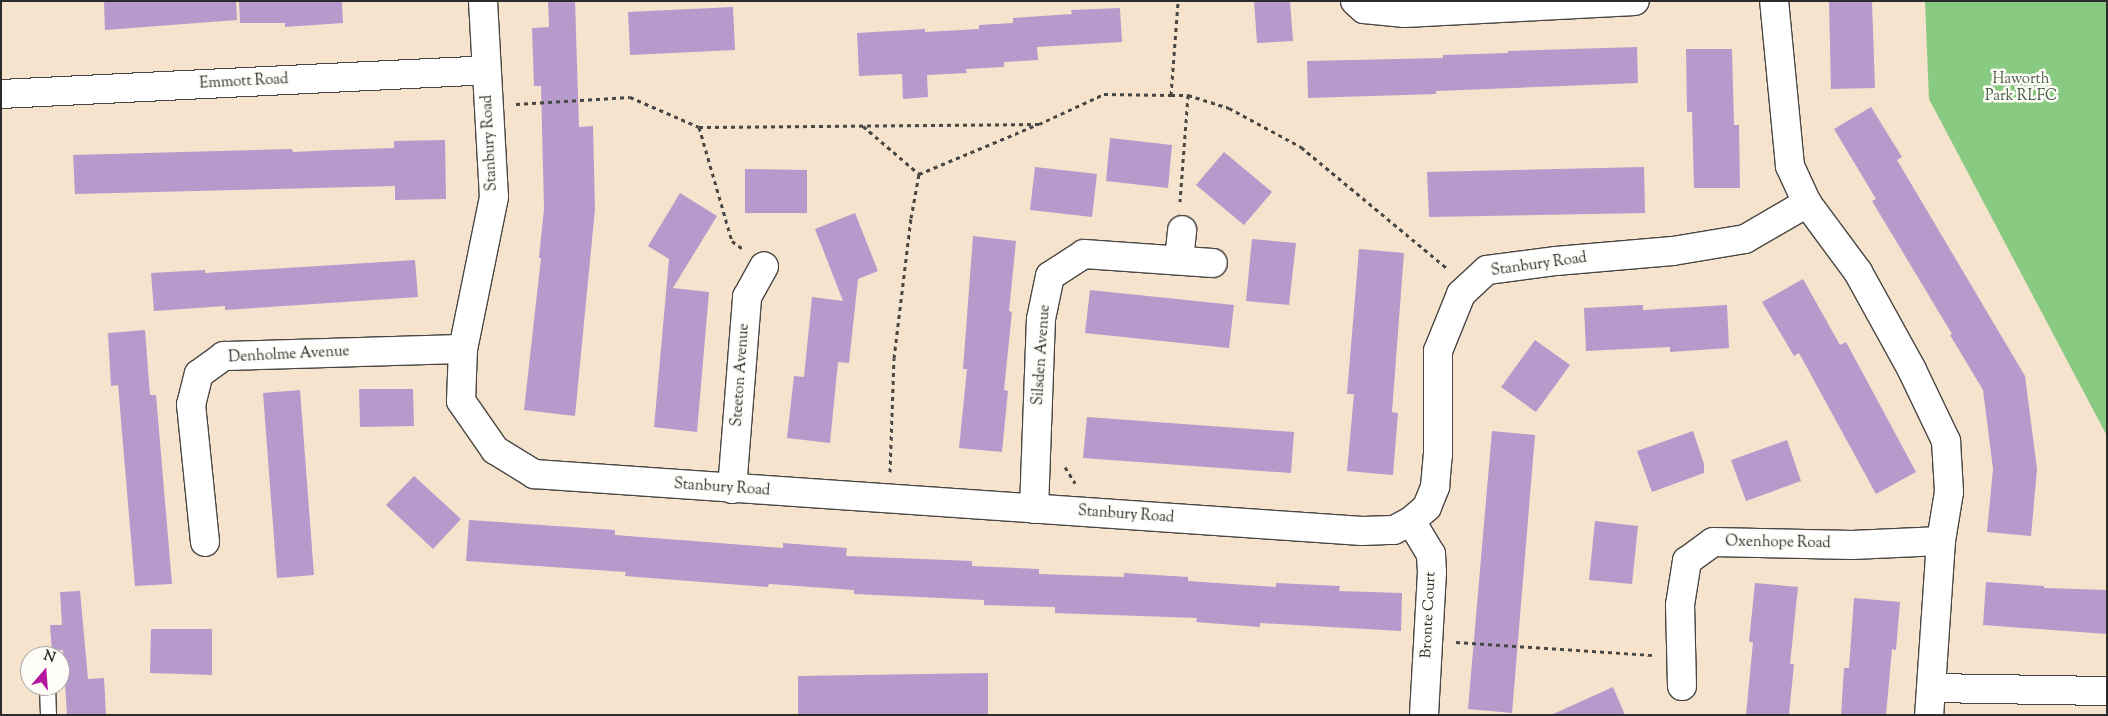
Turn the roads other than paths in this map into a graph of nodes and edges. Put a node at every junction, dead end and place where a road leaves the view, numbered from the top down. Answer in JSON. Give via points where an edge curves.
{"nodes":[{"id":1,"x":483,"y":1,"type":"edge"},
{"id":2,"x":1355,"y":1,"type":"edge"},
{"id":3,"x":1635,"y":1,"type":"edge"},
{"id":4,"x":1774,"y":1,"type":"edge"},
{"id":5,"x":486,"y":70,"type":"junction"},
{"id":6,"x":1,"y":94,"type":"edge"},
{"id":7,"x":1808,"y":203,"type":"junction"},
{"id":8,"x":1182,"y":230,"type":"road end"},
{"id":9,"x":1179,"y":260,"type":"junction"},
{"id":10,"x":1213,"y":263,"type":"dead end"},
{"id":11,"x":764,"y":266,"type":"road end"},
{"id":12,"x":463,"y":348,"type":"junction"},
{"id":13,"x":732,"y":488,"type":"junction"},
{"id":14,"x":1034,"y":509,"type":"junction"},
{"id":15,"x":1411,"y":521,"type":"junction"},
{"id":16,"x":1941,"y":541,"type":"junction"},
{"id":17,"x":206,"y":542,"type":"dead end"},
{"id":18,"x":1682,"y":686,"type":"dead end"},
{"id":19,"x":1932,"y":688,"type":"junction"},
{"id":20,"x":2107,"y":691,"type":"edge"},
{"id":21,"x":47,"y":696,"type":"edge"},
{"id":22,"x":48,"y":715,"type":"edge"},
{"id":23,"x":1424,"y":715,"type":"edge"},
{"id":24,"x":1929,"y":715,"type":"edge"}],
"edges":[{"from":1,"to":5,"type":"street","name":"Stanbury Road"},
{"from":2,"to":3,"type":"street","via":[[1364,9],[1404,13]]},
{"from":4,"to":7,"type":"street","via":[[1790,166]]},
{"from":5,"to":6,"type":"street","name":"Emmott Road"},
{"from":5,"to":12,"type":"street","name":"Stanbury Road","via":[[494,197]]},
{"from":7,"to":15,"type":"street","name":"Stanbury Road","via":[[1745,239],[1673,251],[1487,270],[1461,294],[1438,351],[1435,487],[1427,507]]},
{"from":7,"to":16,"type":"street","via":[[1858,272],[1912,370],[1946,441],[1949,492]]},
{"from":8,"to":9,"type":"street"},
{"from":9,"to":10,"type":"street","name":"Silsden Avenue"},
{"from":9,"to":14,"type":"street","name":"Silsden Avenue","via":[[1084,254],[1050,276],[1041,319]]},
{"from":11,"to":13,"type":"street","name":"Steeton Avenue","via":[[747,297]]},
{"from":12,"to":13,"type":"street","name":"Stanbury Road","via":[[461,401],[494,450],[534,474]]},
{"from":12,"to":17,"type":"street","name":"Denholme Avenue","via":[[224,356],[205,369],[199,374],[192,405]]},
{"from":13,"to":14,"type":"street","name":"Stanbury Road"},
{"from":14,"to":15,"type":"street","name":"Stanbury Road","via":[[1362,531],[1394,530]]},
{"from":15,"to":23,"type":"street","name":"Bronte Court","via":[[1431,554]]},
{"from":16,"to":18,"type":"street","name":"Oxenhope Road","via":[[1852,545],[1713,542],[1687,561],[1680,605]]},
{"from":16,"to":19,"type":"street"},
{"from":19,"to":20,"type":"street","via":[[2059,679]]},
{"from":19,"to":24,"type":"street"},
{"from":21,"to":22,"type":"lane"}]}
